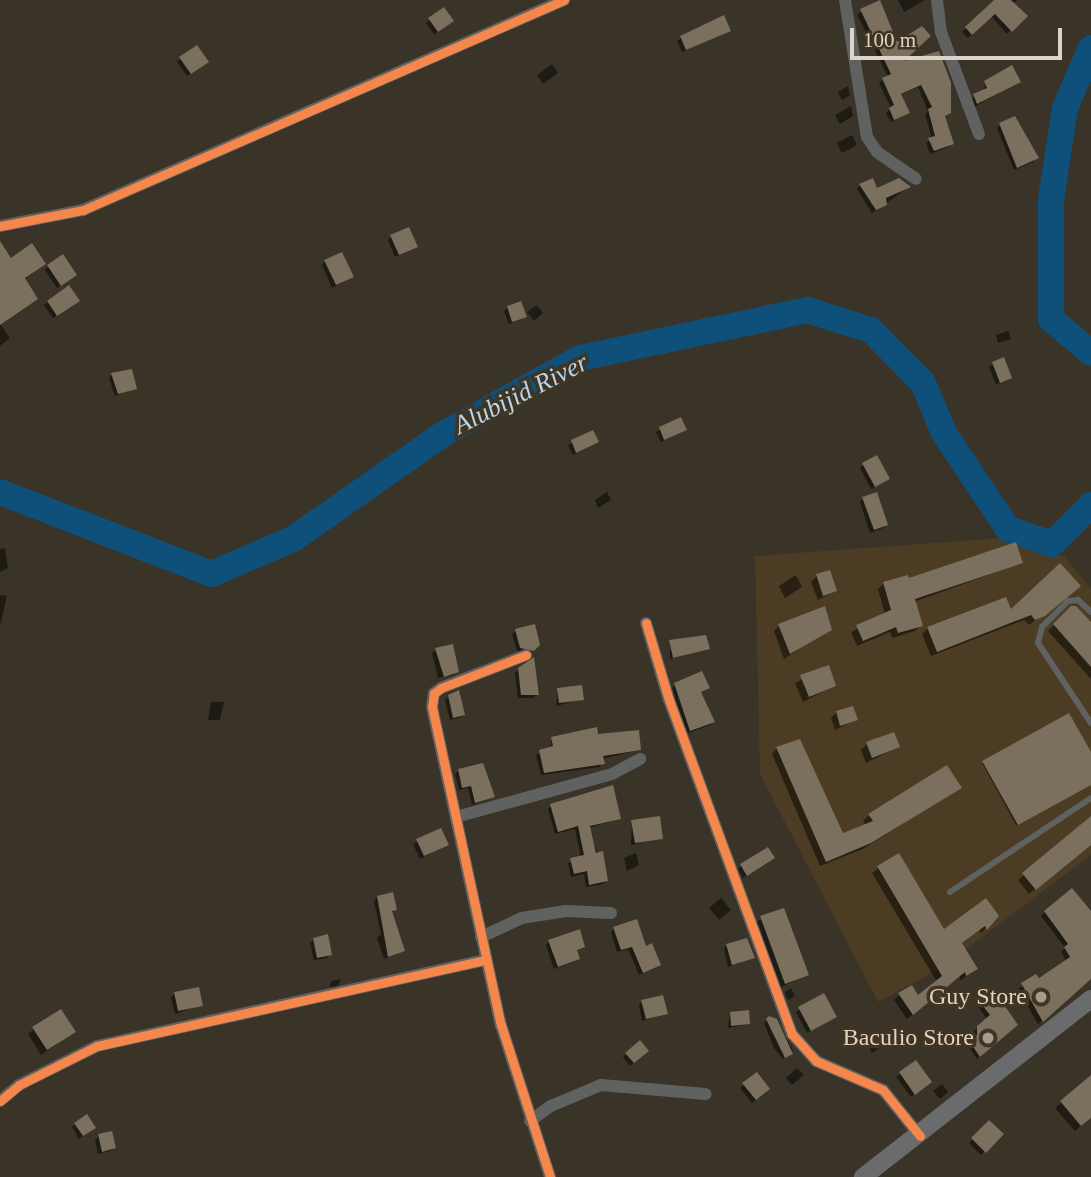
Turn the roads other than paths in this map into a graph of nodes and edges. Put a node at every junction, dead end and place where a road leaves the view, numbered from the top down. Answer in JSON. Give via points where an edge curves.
{"nodes":[{"id":1,"x":564,"y":0,"type":"edge"},
{"id":2,"x":845,"y":0,"type":"edge"},
{"id":3,"x":937,"y":0,"type":"edge"},
{"id":4,"x":979,"y":134,"type":"dead end"},
{"id":5,"x":916,"y":179,"type":"dead end"},
{"id":6,"x":0,"y":226,"type":"edge"},
{"id":7,"x":1091,"y":612,"type":"edge"},
{"id":8,"x":646,"y":623,"type":"dead end"},
{"id":9,"x":526,"y":655,"type":"dead end"},
{"id":10,"x":1091,"y":723,"type":"edge"},
{"id":11,"x":640,"y":759,"type":"dead end"},
{"id":12,"x":1091,"y":798,"type":"edge"},
{"id":13,"x":456,"y":817,"type":"junction"},
{"id":14,"x":950,"y":892,"type":"dead end"},
{"id":15,"x":611,"y":913,"type":"dead end"},
{"id":16,"x":481,"y":937,"type":"junction"},
{"id":17,"x":486,"y":960,"type":"junction"},
{"id":18,"x":1091,"y":999,"type":"edge"},
{"id":19,"x":706,"y":1094,"type":"dead end"},
{"id":20,"x":0,"y":1101,"type":"edge"},
{"id":21,"x":530,"y":1121,"type":"junction"},
{"id":22,"x":920,"y":1136,"type":"junction"},
{"id":23,"x":550,"y":1177,"type":"edge"},
{"id":24,"x":863,"y":1177,"type":"edge"}],
"edges":[{"from":1,"to":6,"type":"street","via":[[83,210]]},
{"from":2,"to":5,"type":"street","via":[[867,137],[877,152]]},
{"from":3,"to":4,"type":"street","via":[[941,32]]},
{"from":7,"to":10,"type":"lane","via":[[1078,600],[1068,601],[1042,627],[1038,643]]},
{"from":8,"to":22,"type":"street","via":[[669,700],[792,1034],[816,1061],[883,1090]]},
{"from":9,"to":13,"type":"street","via":[[441,688],[431,698]]},
{"from":11,"to":13,"type":"street","via":[[612,774]]},
{"from":12,"to":14,"type":"lane"},
{"from":13,"to":16,"type":"street"},
{"from":15,"to":16,"type":"street","via":[[565,911],[522,918]]},
{"from":16,"to":17,"type":"street"},
{"from":17,"to":20,"type":"street","via":[[97,1046],[60,1062]]},
{"from":17,"to":21,"type":"street"},
{"from":18,"to":22,"type":"street"},
{"from":19,"to":21,"type":"street","via":[[601,1086],[551,1106]]},
{"from":21,"to":23,"type":"street"},
{"from":22,"to":24,"type":"street"}]}
